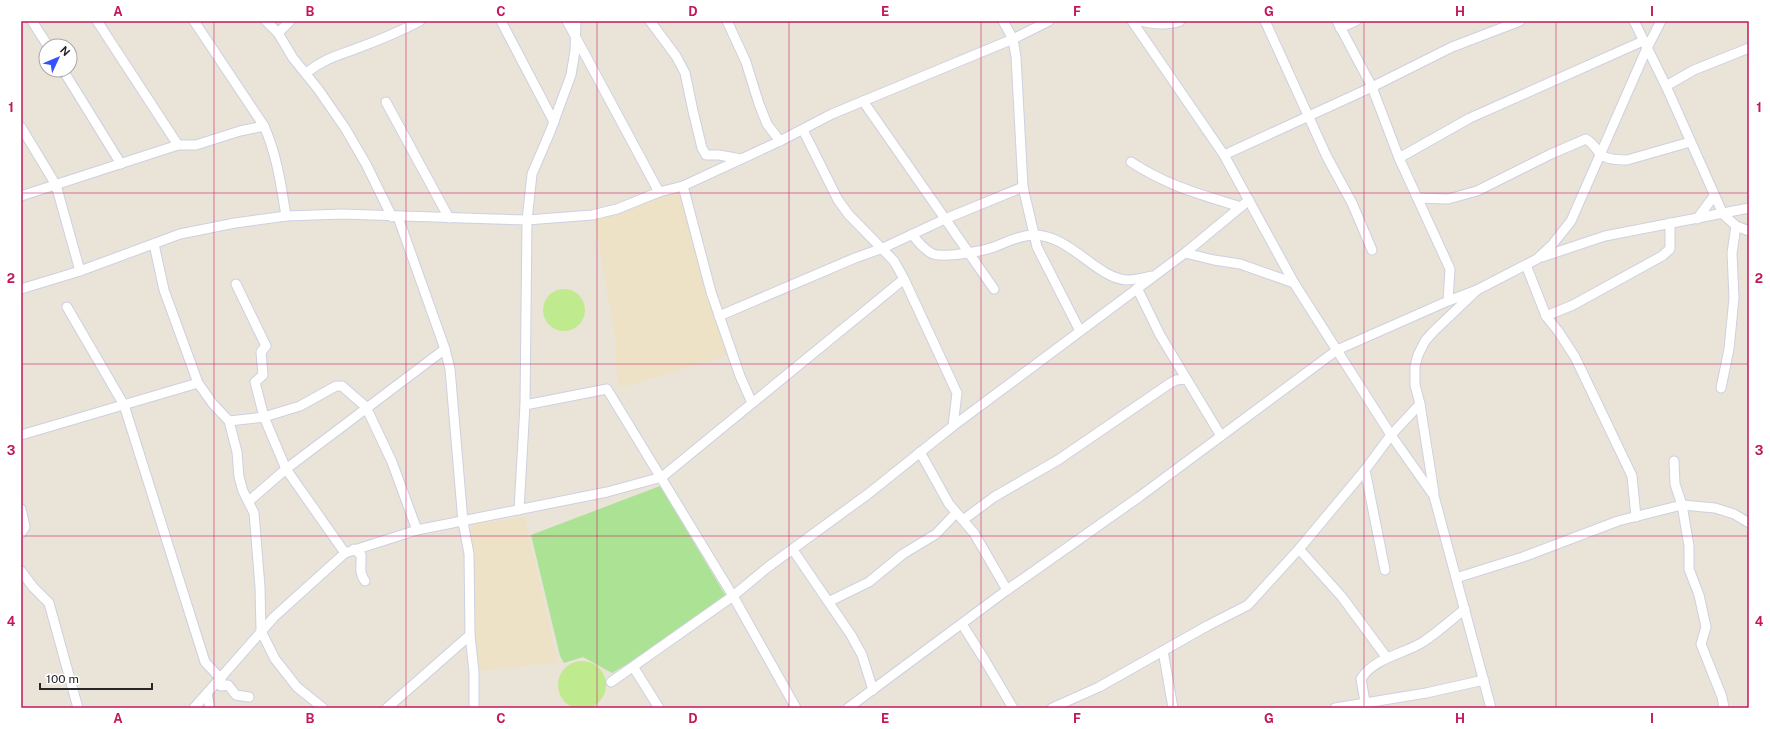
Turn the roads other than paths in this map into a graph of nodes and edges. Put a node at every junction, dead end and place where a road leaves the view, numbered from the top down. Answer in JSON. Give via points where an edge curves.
{"nodes":[{"id":1,"x":32,"y":21,"type":"edge"},
{"id":2,"x":97,"y":21,"type":"edge"},
{"id":3,"x":194,"y":21,"type":"edge"},
{"id":4,"x":266,"y":21,"type":"edge"},
{"id":5,"x":290,"y":21,"type":"edge"},
{"id":6,"x":420,"y":21,"type":"edge"},
{"id":7,"x":501,"y":21,"type":"edge"},
{"id":8,"x":567,"y":21,"type":"edge"},
{"id":9,"x":576,"y":21,"type":"edge"},
{"id":10,"x":650,"y":21,"type":"edge"},
{"id":11,"x":727,"y":21,"type":"edge"},
{"id":12,"x":1003,"y":21,"type":"edge"},
{"id":13,"x":1049,"y":21,"type":"edge"},
{"id":14,"x":1132,"y":21,"type":"edge"},
{"id":15,"x":1140,"y":21,"type":"edge"},
{"id":16,"x":1180,"y":21,"type":"edge"},
{"id":17,"x":1265,"y":21,"type":"edge"},
{"id":18,"x":1356,"y":21,"type":"edge"},
{"id":19,"x":1520,"y":21,"type":"edge"},
{"id":20,"x":1634,"y":21,"type":"edge"},
{"id":21,"x":1661,"y":21,"type":"edge"},
{"id":22,"x":1339,"y":24,"type":"edge"},
{"id":23,"x":278,"y":33,"type":"junction"},
{"id":24,"x":574,"y":34,"type":"junction"},
{"id":25,"x":43,"y":38,"type":"edge"},
{"id":26,"x":1013,"y":39,"type":"junction"},
{"id":27,"x":1645,"y":44,"type":"junction"},
{"id":28,"x":1749,"y":48,"type":"edge"},
{"id":29,"x":306,"y":73,"type":"junction"},
{"id":30,"x":68,"y":78,"type":"edge"},
{"id":31,"x":1666,"y":86,"type":"junction"},
{"id":32,"x":1372,"y":87,"type":"junction"},
{"id":33,"x":863,"y":101,"type":"junction"},
{"id":34,"x":386,"y":102,"type":"dead end"},
{"id":35,"x":1307,"y":115,"type":"junction"},
{"id":36,"x":554,"y":122,"type":"junction"},
{"id":37,"x":264,"y":126,"type":"junction"},
{"id":38,"x":21,"y":127,"type":"edge"},
{"id":39,"x":803,"y":130,"type":"junction"},
{"id":40,"x":780,"y":141,"type":"junction"},
{"id":41,"x":1690,"y":142,"type":"junction"},
{"id":42,"x":178,"y":145,"type":"junction"},
{"id":43,"x":1600,"y":154,"type":"junction"},
{"id":44,"x":1224,"y":155,"type":"junction"},
{"id":45,"x":1399,"y":158,"type":"junction"},
{"id":46,"x":742,"y":159,"type":"junction"},
{"id":47,"x":1131,"y":162,"type":"dead end"},
{"id":48,"x":121,"y":164,"type":"junction"},
{"id":49,"x":56,"y":185,"type":"junction"},
{"id":50,"x":683,"y":186,"type":"junction"},
{"id":51,"x":1023,"y":187,"type":"junction"},
{"id":52,"x":660,"y":192,"type":"junction"},
{"id":53,"x":21,"y":196,"type":"edge"},
{"id":54,"x":1714,"y":196,"type":"junction"},
{"id":55,"x":1418,"y":198,"type":"junction"},
{"id":56,"x":1250,"y":200,"type":"junction"},
{"id":57,"x":1241,"y":207,"type":"junction"},
{"id":58,"x":1749,"y":208,"type":"edge"},
{"id":59,"x":1723,"y":214,"type":"junction"},
{"id":60,"x":286,"y":216,"type":"junction"},
{"id":61,"x":395,"y":217,"type":"junction"},
{"id":62,"x":449,"y":218,"type":"junction"},
{"id":63,"x":945,"y":219,"type":"junction"},
{"id":64,"x":1697,"y":219,"type":"junction"},
{"id":65,"x":527,"y":220,"type":"junction"},
{"id":66,"x":1670,"y":224,"type":"junction"},
{"id":67,"x":1736,"y":226,"type":"junction"},
{"id":68,"x":1749,"y":231,"type":"edge"},
{"id":69,"x":912,"y":234,"type":"junction"},
{"id":70,"x":1034,"y":235,"type":"junction"},
{"id":71,"x":154,"y":244,"type":"junction"},
{"id":72,"x":883,"y":248,"type":"junction"},
{"id":73,"x":1372,"y":250,"type":"dead end"},
{"id":74,"x":969,"y":251,"type":"junction"},
{"id":75,"x":1185,"y":253,"type":"junction"},
{"id":76,"x":1537,"y":259,"type":"junction"},
{"id":77,"x":1526,"y":265,"type":"junction"},
{"id":78,"x":80,"y":271,"type":"junction"},
{"id":79,"x":1154,"y":276,"type":"junction"},
{"id":80,"x":904,"y":279,"type":"junction"},
{"id":81,"x":1294,"y":283,"type":"junction"},
{"id":82,"x":236,"y":284,"type":"dead end"},
{"id":83,"x":1137,"y":288,"type":"junction"},
{"id":84,"x":21,"y":289,"type":"edge"},
{"id":85,"x":994,"y":289,"type":"dead end"},
{"id":86,"x":1477,"y":290,"type":"junction"},
{"id":87,"x":1448,"y":301,"type":"junction"},
{"id":88,"x":67,"y":307,"type":"dead end"},
{"id":89,"x":720,"y":316,"type":"junction"},
{"id":90,"x":1546,"y":316,"type":"junction"},
{"id":91,"x":1080,"y":331,"type":"junction"},
{"id":92,"x":445,"y":349,"type":"junction"},
{"id":93,"x":1337,"y":350,"type":"junction"},
{"id":94,"x":1186,"y":379,"type":"junction"},
{"id":95,"x":198,"y":383,"type":"junction"},
{"id":96,"x":1720,"y":388,"type":"dead end"},
{"id":97,"x":752,"y":404,"type":"junction"},
{"id":98,"x":1420,"y":404,"type":"junction"},
{"id":99,"x":124,"y":405,"type":"junction"},
{"id":100,"x":525,"y":405,"type":"junction"},
{"id":101,"x":366,"y":407,"type":"junction"},
{"id":102,"x":264,"y":417,"type":"junction"},
{"id":103,"x":229,"y":421,"type":"junction"},
{"id":104,"x":954,"y":426,"type":"junction"},
{"id":105,"x":21,"y":435,"type":"edge"},
{"id":106,"x":1391,"y":435,"type":"junction"},
{"id":107,"x":1221,"y":436,"type":"junction"},
{"id":108,"x":920,"y":452,"type":"junction"},
{"id":109,"x":1674,"y":461,"type":"dead end"},
{"id":110,"x":286,"y":469,"type":"junction"},
{"id":111,"x":1365,"y":470,"type":"junction"},
{"id":112,"x":662,"y":477,"type":"junction"},
{"id":113,"x":1434,"y":496,"type":"junction"},
{"id":114,"x":248,"y":501,"type":"junction"},
{"id":115,"x":1682,"y":505,"type":"junction"},
{"id":116,"x":21,"y":509,"type":"edge"},
{"id":117,"x":519,"y":510,"type":"junction"},
{"id":118,"x":956,"y":513,"type":"junction"},
{"id":119,"x":1636,"y":517,"type":"junction"},
{"id":120,"x":963,"y":520,"type":"junction"},
{"id":121,"x":463,"y":522,"type":"junction"},
{"id":122,"x":1749,"y":523,"type":"edge"},
{"id":123,"x":417,"y":530,"type":"junction"},
{"id":124,"x":21,"y":533,"type":"edge"},
{"id":125,"x":354,"y":549,"type":"junction"},
{"id":126,"x":1299,"y":549,"type":"junction"},
{"id":127,"x":793,"y":550,"type":"junction"},
{"id":128,"x":345,"y":553,"type":"junction"},
{"id":129,"x":1384,"y":570,"type":"dead end"},
{"id":130,"x":21,"y":571,"type":"edge"},
{"id":131,"x":1456,"y":578,"type":"junction"},
{"id":132,"x":365,"y":581,"type":"dead end"},
{"id":133,"x":1008,"y":590,"type":"junction"},
{"id":134,"x":733,"y":596,"type":"junction"},
{"id":135,"x":830,"y":602,"type":"junction"},
{"id":136,"x":1465,"y":609,"type":"junction"},
{"id":137,"x":962,"y":624,"type":"junction"},
{"id":138,"x":261,"y":631,"type":"junction"},
{"id":139,"x":470,"y":634,"type":"junction"},
{"id":140,"x":1163,"y":651,"type":"junction"},
{"id":141,"x":1387,"y":658,"type":"junction"},
{"id":142,"x":634,"y":668,"type":"junction"},
{"id":143,"x":1484,"y":680,"type":"junction"},
{"id":144,"x":219,"y":681,"type":"junction"},
{"id":145,"x":612,"y":682,"type":"dead end"},
{"id":146,"x":873,"y":690,"type":"junction"},
{"id":147,"x":207,"y":694,"type":"junction"},
{"id":148,"x":249,"y":697,"type":"dead end"},
{"id":149,"x":1365,"y":702,"type":"junction"},
{"id":150,"x":1489,"y":707,"type":"edge"},
{"id":151,"x":78,"y":708,"type":"edge"},
{"id":152,"x":194,"y":708,"type":"edge"},
{"id":153,"x":210,"y":708,"type":"edge"},
{"id":154,"x":323,"y":708,"type":"edge"},
{"id":155,"x":387,"y":708,"type":"edge"},
{"id":156,"x":474,"y":708,"type":"edge"},
{"id":157,"x":659,"y":708,"type":"edge"},
{"id":158,"x":796,"y":708,"type":"edge"},
{"id":159,"x":848,"y":708,"type":"edge"},
{"id":160,"x":1013,"y":708,"type":"edge"},
{"id":161,"x":1052,"y":708,"type":"edge"},
{"id":162,"x":1173,"y":708,"type":"edge"},
{"id":163,"x":1335,"y":708,"type":"edge"},
{"id":164,"x":1724,"y":708,"type":"edge"}],
"edges":[{"from":1,"to":25,"type":"street"},
{"from":2,"to":42,"type":"street"},
{"from":3,"to":37,"type":"street"},
{"from":4,"to":23,"type":"street"},
{"from":5,"to":23,"type":"street"},
{"from":6,"to":29,"type":"street","via":[[354,50],[332,56],[319,62]]},
{"from":7,"to":36,"type":"street"},
{"from":8,"to":24,"type":"street"},
{"from":9,"to":24,"type":"street"},
{"from":10,"to":46,"type":"street","via":[[676,56],[685,73],[702,148],[706,155]]},
{"from":11,"to":40,"type":"street","via":[[746,62],[759,104],[768,124]]},
{"from":12,"to":26,"type":"street"},
{"from":13,"to":26,"type":"street"},
{"from":14,"to":44,"type":"street"},
{"from":15,"to":16,"type":"street","via":[[1160,24]]},
{"from":17,"to":35,"type":"street"},
{"from":18,"to":22,"type":"street"},
{"from":19,"to":32,"type":"street","via":[[1452,46]]},
{"from":20,"to":27,"type":"street"},
{"from":21,"to":27,"type":"street"},
{"from":22,"to":32,"type":"street"},
{"from":23,"to":29,"type":"street","via":[[293,58]]},
{"from":24,"to":36,"type":"street","via":[[575,51],[571,75]]},
{"from":24,"to":52,"type":"street"},
{"from":26,"to":33,"type":"street"},
{"from":26,"to":51,"type":"street"},
{"from":27,"to":31,"type":"street"},
{"from":27,"to":43,"type":"street"},
{"from":27,"to":45,"type":"street","via":[[1470,118]]},
{"from":28,"to":31,"type":"street","via":[[1694,70]]},
{"from":29,"to":61,"type":"street","via":[[345,128]]},
{"from":30,"to":48,"type":"street"},
{"from":31,"to":41,"type":"street"},
{"from":32,"to":35,"type":"street"},
{"from":32,"to":45,"type":"street"},
{"from":33,"to":39,"type":"street"},
{"from":33,"to":63,"type":"street"},
{"from":34,"to":62,"type":"street"},
{"from":35,"to":44,"type":"street"},
{"from":35,"to":73,"type":"street","via":[[1352,203]]},
{"from":36,"to":65,"type":"street","via":[[532,174]]},
{"from":37,"to":42,"type":"street","via":[[196,145]]},
{"from":37,"to":60,"type":"street","via":[[278,166]]},
{"from":38,"to":49,"type":"street"},
{"from":39,"to":40,"type":"street"},
{"from":39,"to":72,"type":"street","via":[[838,200],[849,215]]},
{"from":40,"to":46,"type":"street"},
{"from":41,"to":43,"type":"street","via":[[1627,160],[1616,160]]},
{"from":41,"to":54,"type":"street"},
{"from":42,"to":48,"type":"street"},
{"from":43,"to":55,"type":"street","via":[[1586,139],[1477,191],[1448,199]]},
{"from":43,"to":76,"type":"street","via":[[1571,221],[1552,246]]},
{"from":44,"to":56,"type":"street"},
{"from":45,"to":55,"type":"street"},
{"from":46,"to":50,"type":"street"},
{"from":47,"to":57,"type":"street","via":[[1180,188]]},
{"from":48,"to":49,"type":"street"},
{"from":49,"to":53,"type":"street"},
{"from":49,"to":78,"type":"street"},
{"from":50,"to":52,"type":"street"},
{"from":50,"to":89,"type":"street","via":[[711,292]]},
{"from":51,"to":63,"type":"street"},
{"from":51,"to":70,"type":"street"},
{"from":52,"to":65,"type":"street","via":[[617,209],[592,215]]},
{"from":54,"to":59,"type":"street"},
{"from":54,"to":64,"type":"street"},
{"from":55,"to":87,"type":"street","via":[[1450,269]]},
{"from":56,"to":57,"type":"street"},
{"from":56,"to":81,"type":"street"},
{"from":57,"to":75,"type":"street"},
{"from":58,"to":59,"type":"street"},
{"from":59,"to":64,"type":"street"},
{"from":59,"to":67,"type":"street"},
{"from":60,"to":61,"type":"street","via":[[342,214]]},
{"from":60,"to":71,"type":"street","via":[[201,229]]},
{"from":61,"to":62,"type":"street"},
{"from":61,"to":92,"type":"street"},
{"from":62,"to":65,"type":"street"},
{"from":63,"to":69,"type":"street"},
{"from":63,"to":74,"type":"street"},
{"from":64,"to":66,"type":"street"},
{"from":65,"to":100,"type":"street"},
{"from":66,"to":76,"type":"street","via":[[1605,236]]},
{"from":66,"to":90,"type":"street","via":[[1670,248],[1662,256],[1573,305]]},
{"from":67,"to":68,"type":"street"},
{"from":67,"to":96,"type":"street","via":[[1732,253],[1734,298],[1729,349]]},
{"from":69,"to":72,"type":"street"},
{"from":69,"to":74,"type":"street","via":[[932,254],[950,256]]},
{"from":70,"to":74,"type":"street"},
{"from":70,"to":79,"type":"street","via":[[1055,240],[1109,274],[1126,280]]},
{"from":70,"to":91,"type":"street","via":[[1037,246]]},
{"from":71,"to":78,"type":"street"},
{"from":71,"to":95,"type":"street","via":[[164,290]]},
{"from":72,"to":80,"type":"street"},
{"from":72,"to":89,"type":"street"},
{"from":74,"to":85,"type":"street"},
{"from":75,"to":79,"type":"street"},
{"from":75,"to":81,"type":"street","via":[[1240,264]]},
{"from":76,"to":77,"type":"street"},
{"from":77,"to":86,"type":"street"},
{"from":77,"to":90,"type":"street"},
{"from":78,"to":84,"type":"street"},
{"from":79,"to":83,"type":"street"},
{"from":80,"to":97,"type":"street"},
{"from":80,"to":104,"type":"street","via":[[957,393]]},
{"from":81,"to":93,"type":"street"},
{"from":82,"to":102,"type":"street","via":[[266,346],[261,352],[263,375],[255,382]]},
{"from":83,"to":91,"type":"street"},
{"from":83,"to":94,"type":"street","via":[[1160,335]]},
{"from":86,"to":87,"type":"street"},
{"from":86,"to":98,"type":"street","via":[[1434,331],[1418,355],[1415,385]]},
{"from":87,"to":93,"type":"street"},
{"from":88,"to":99,"type":"street"},
{"from":89,"to":97,"type":"street"},
{"from":90,"to":119,"type":"street","via":[[1575,357],[1632,476]]},
{"from":91,"to":104,"type":"street"},
{"from":92,"to":101,"type":"street"},
{"from":92,"to":121,"type":"street","via":[[450,369]]},
{"from":93,"to":106,"type":"street"},
{"from":93,"to":107,"type":"street"},
{"from":94,"to":107,"type":"street"},
{"from":94,"to":120,"type":"street","via":[[1169,384],[1058,460],[994,497]]},
{"from":95,"to":99,"type":"street"},
{"from":95,"to":103,"type":"street"},
{"from":97,"to":112,"type":"street"},
{"from":98,"to":106,"type":"street"},
{"from":98,"to":113,"type":"street"},
{"from":99,"to":105,"type":"street"},
{"from":99,"to":144,"type":"street","via":[[205,662]]},
{"from":100,"to":112,"type":"street","via":[[607,388]]},
{"from":100,"to":117,"type":"street"},
{"from":101,"to":102,"type":"street","via":[[342,386],[336,386],[300,406]]},
{"from":101,"to":110,"type":"street"},
{"from":101,"to":123,"type":"street","via":[[392,462]]},
{"from":102,"to":103,"type":"street"},
{"from":102,"to":110,"type":"street"},
{"from":103,"to":114,"type":"street","via":[[237,452],[239,477]]},
{"from":104,"to":108,"type":"street"},
{"from":106,"to":111,"type":"street"},
{"from":106,"to":113,"type":"street"},
{"from":107,"to":133,"type":"street"},
{"from":108,"to":118,"type":"street"},
{"from":108,"to":127,"type":"street"},
{"from":109,"to":115,"type":"street","via":[[1675,484]]},
{"from":110,"to":114,"type":"street"},
{"from":110,"to":128,"type":"street"},
{"from":111,"to":126,"type":"street"},
{"from":111,"to":129,"type":"street"},
{"from":112,"to":117,"type":"street","via":[[607,492]]},
{"from":112,"to":134,"type":"street"},
{"from":113,"to":131,"type":"street"},
{"from":114,"to":138,"type":"street","via":[[254,513],[257,536]]},
{"from":115,"to":119,"type":"street"},
{"from":115,"to":122,"type":"street","via":[[1715,508],[1734,514]]},
{"from":115,"to":164,"type":"street","via":[[1689,546],[1689,569],[1706,627],[1701,644]]},
{"from":116,"to":124,"type":"street","via":[[25,527]]},
{"from":117,"to":121,"type":"street"},
{"from":118,"to":120,"type":"street"},
{"from":118,"to":135,"type":"street","via":[[936,534],[903,554],[869,582]]},
{"from":119,"to":131,"type":"street"},
{"from":120,"to":133,"type":"street","via":[[974,533]]},
{"from":121,"to":123,"type":"street"},
{"from":121,"to":139,"type":"street","via":[[469,554]]},
{"from":123,"to":125,"type":"street"},
{"from":125,"to":128,"type":"street"},
{"from":125,"to":132,"type":"street","via":[[361,555],[360,571]]},
{"from":126,"to":140,"type":"street","via":[[1248,605]]},
{"from":126,"to":141,"type":"street","via":[[1342,597]]},
{"from":127,"to":134,"type":"street"},
{"from":127,"to":135,"type":"street"},
{"from":128,"to":138,"type":"street"},
{"from":130,"to":151,"type":"street","via":[[49,603]]},
{"from":131,"to":136,"type":"street"},
{"from":133,"to":137,"type":"street"},
{"from":134,"to":142,"type":"street"},
{"from":134,"to":158,"type":"street"},
{"from":135,"to":146,"type":"street","via":[[862,655]]},
{"from":136,"to":141,"type":"street","via":[[1424,641]]},
{"from":136,"to":143,"type":"street"},
{"from":137,"to":146,"type":"street"},
{"from":137,"to":160,"type":"street"},
{"from":138,"to":144,"type":"street"},
{"from":138,"to":154,"type":"street","via":[[276,659],[297,687]]},
{"from":139,"to":155,"type":"street"},
{"from":139,"to":156,"type":"street"},
{"from":140,"to":161,"type":"street","via":[[1099,687]]},
{"from":140,"to":162,"type":"street"},
{"from":141,"to":149,"type":"street","via":[[1364,673],[1361,679]]},
{"from":142,"to":145,"type":"street"},
{"from":142,"to":157,"type":"street"},
{"from":143,"to":149,"type":"street","via":[[1426,693]]},
{"from":143,"to":150,"type":"street"},
{"from":144,"to":147,"type":"street"},
{"from":144,"to":148,"type":"street","via":[[221,686],[228,685],[236,695]]},
{"from":146,"to":159,"type":"street"},
{"from":147,"to":152,"type":"street"},
{"from":147,"to":153,"type":"street"},
{"from":149,"to":163,"type":"street"}]}
